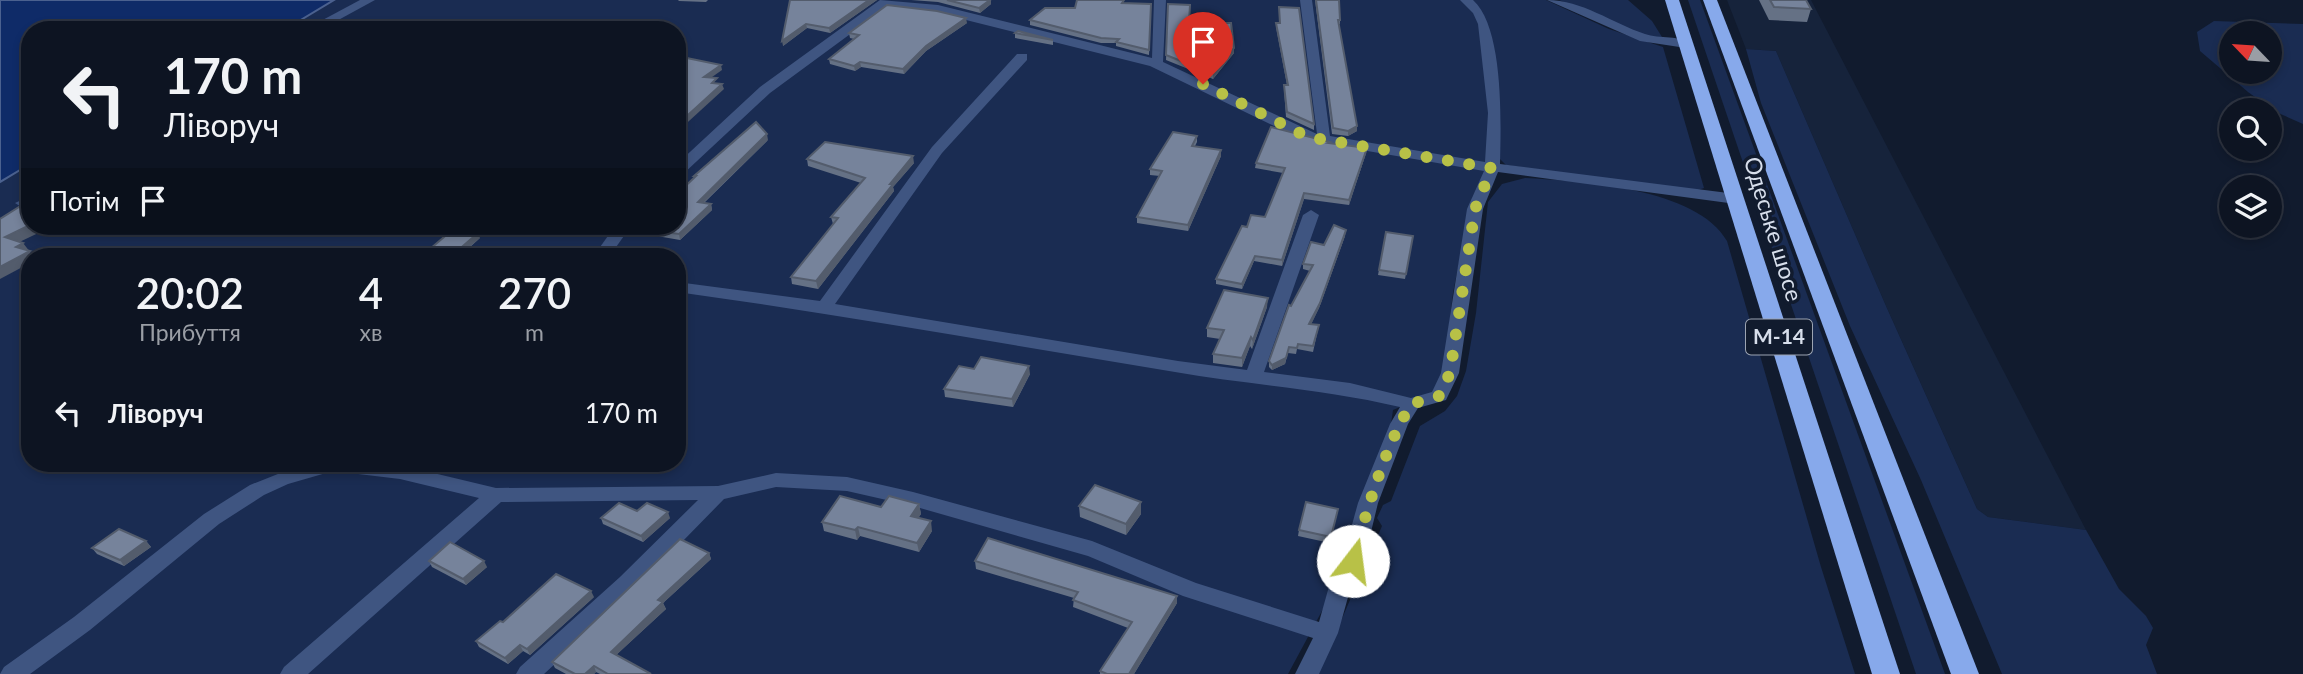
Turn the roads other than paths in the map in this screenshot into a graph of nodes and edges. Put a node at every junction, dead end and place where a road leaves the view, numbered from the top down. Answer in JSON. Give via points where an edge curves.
{"nodes":[{"id":1,"x":369,"y":0,"type":"edge"},
{"id":2,"x":1160,"y":0,"type":"edge"},
{"id":3,"x":1306,"y":0,"type":"edge"},
{"id":4,"x":1466,"y":0,"type":"edge"},
{"id":5,"x":1553,"y":0,"type":"edge"},
{"id":6,"x":1672,"y":0,"type":"edge"},
{"id":7,"x":1710,"y":0,"type":"edge"},
{"id":8,"x":888,"y":1,"type":"edge"},
{"id":9,"x":328,"y":21,"type":"edge"},
{"id":10,"x":1686,"y":44,"type":"junction"},
{"id":11,"x":1021,"y":57,"type":"dead end"},
{"id":12,"x":1155,"y":63,"type":"junction"},
{"id":13,"x":1320,"y":139,"type":"junction"},
{"id":14,"x":686,"y":163,"type":"edge"},
{"id":15,"x":1492,"y":168,"type":"junction"},
{"id":16,"x":1736,"y":199,"type":"junction"},
{"id":17,"x":1311,"y":215,"type":"dead end"},
{"id":18,"x":686,"y":288,"type":"edge"},
{"id":19,"x":824,"y":307,"type":"junction"},
{"id":20,"x":1254,"y":375,"type":"junction"},
{"id":21,"x":1411,"y":404,"type":"junction"},
{"id":22,"x":300,"y":472,"type":"edge"},
{"id":23,"x":400,"y":472,"type":"edge"},
{"id":24,"x":718,"y":493,"type":"junction"},
{"id":25,"x":496,"y":495,"type":"junction"},
{"id":26,"x":1327,"y":633,"type":"junction"},
{"id":27,"x":12,"y":674,"type":"edge"},
{"id":28,"x":292,"y":674,"type":"edge"},
{"id":29,"x":528,"y":674,"type":"edge"},
{"id":30,"x":1307,"y":674,"type":"edge"},
{"id":31,"x":1886,"y":674,"type":"edge"},
{"id":32,"x":1965,"y":674,"type":"edge"}],
"edges":[{"from":1,"to":9,"type":"lane"},
{"from":2,"to":12,"type":"lane"},
{"from":3,"to":13,"type":"lane","via":[[1324,135]]},
{"from":4,"to":15,"type":"lane","via":[[1484,24],[1495,113]]},
{"from":5,"to":10,"type":"lane","via":[[1643,38]]},
{"from":6,"to":10,"type":"highway","name":"Одеське шосе","number":"М-14"},
{"from":7,"to":32,"type":"highway","name":"Одеське шосе","number":"М-14"},
{"from":8,"to":12,"type":"lane","via":[[949,11]]},
{"from":8,"to":14,"type":"lane","via":[[765,90]]},
{"from":10,"to":16,"type":"highway","name":"Одеське шосе","number":"М-14"},
{"from":11,"to":19,"type":"lane","via":[[937,150]]},
{"from":12,"to":13,"type":"lane"},
{"from":13,"to":15,"type":"lane"},
{"from":15,"to":16,"type":"lane"},
{"from":15,"to":21,"type":"lane","via":[[1475,209],[1450,373],[1439,396]]},
{"from":16,"to":31,"type":"highway","name":"Одеське шосе","number":"М-14"},
{"from":17,"to":20,"type":"lane"},
{"from":18,"to":19,"type":"lane"},
{"from":19,"to":20,"type":"lane","via":[[1178,367]]},
{"from":20,"to":21,"type":"lane","via":[[1350,389]]},
{"from":21,"to":26,"type":"lane","via":[[1368,503]]},
{"from":22,"to":27,"type":"lane","via":[[271,482],[206,522],[82,625]]},
{"from":23,"to":25,"type":"lane"},
{"from":24,"to":25,"type":"lane"},
{"from":24,"to":26,"type":"lane","via":[[776,480],[802,480],[847,484],[913,499],[1092,549],[1191,590]]},
{"from":24,"to":29,"type":"lane"},
{"from":25,"to":28,"type":"lane"},
{"from":26,"to":30,"type":"lane"}]}
